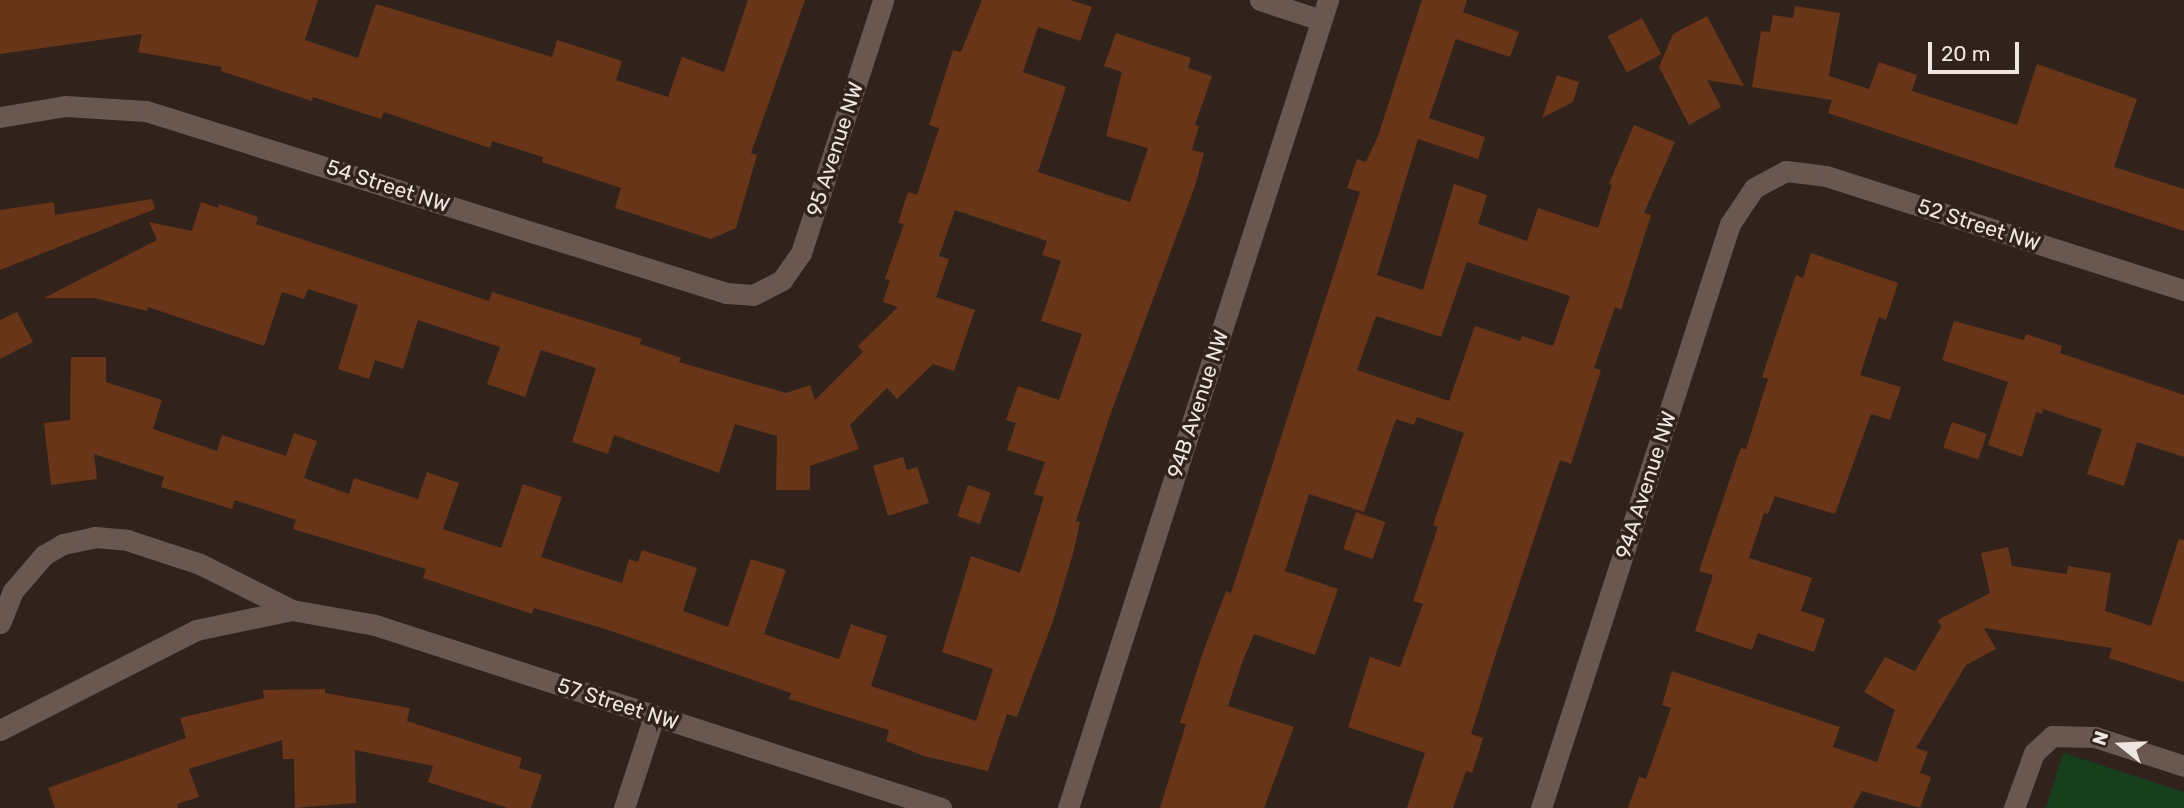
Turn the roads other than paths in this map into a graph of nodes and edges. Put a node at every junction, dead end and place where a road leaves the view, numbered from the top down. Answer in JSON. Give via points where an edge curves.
{"nodes":[{"id":1,"x":883,"y":0,"type":"edge"},
{"id":2,"x":1261,"y":0,"type":"edge"},
{"id":3,"x":1325,"y":10,"type":"edge"},
{"id":4,"x":0,"y":117,"type":"edge"},
{"id":5,"x":1772,"y":175,"type":"joint"},
{"id":6,"x":771,"y":288,"type":"joint"},
{"id":7,"x":2184,"y":290,"type":"edge"},
{"id":8,"x":292,"y":610,"type":"junction"},
{"id":9,"x":0,"y":623,"type":"edge"},
{"id":10,"x":654,"y":716,"type":"junction"},
{"id":11,"x":0,"y":730,"type":"edge"},
{"id":12,"x":2184,"y":766,"type":"edge"},
{"id":13,"x":624,"y":808,"type":"edge"},
{"id":14,"x":941,"y":808,"type":"edge"},
{"id":15,"x":1068,"y":808,"type":"edge"},
{"id":16,"x":1541,"y":808,"type":"edge"},
{"id":17,"x":2014,"y":808,"type":"edge"}],
"edges":[{"from":1,"to":6,"type":"street","name":"95 Avenue NW","via":[[801,253],[792,269]]},
{"from":2,"to":3,"type":"street"},
{"from":3,"to":15,"type":"street","name":"94B Avenue NW"},
{"from":4,"to":6,"type":"street","name":"54 Street NW","via":[[65,106],[146,111],[737,296]]},
{"from":5,"to":7,"type":"street","name":"52 Street NW","via":[[1786,171],[1826,176]]},
{"from":5,"to":16,"type":"street","name":"94A Avenue NW","via":[[1754,188],[1730,224]]},
{"from":8,"to":9,"type":"street","name":"57 Street NW","via":[[200,564],[127,540],[95,537],[63,544],[44,555],[13,591]]},
{"from":8,"to":10,"type":"street","name":"57 Street NW","via":[[375,625]]},
{"from":8,"to":11,"type":"street","name":"57 Street NW","via":[[196,630]]},
{"from":10,"to":13,"type":"street"},
{"from":10,"to":14,"type":"street","name":"57 Street NW"},
{"from":12,"to":17,"type":"street","via":[[2095,737],[2052,736],[2034,754]]}]}
